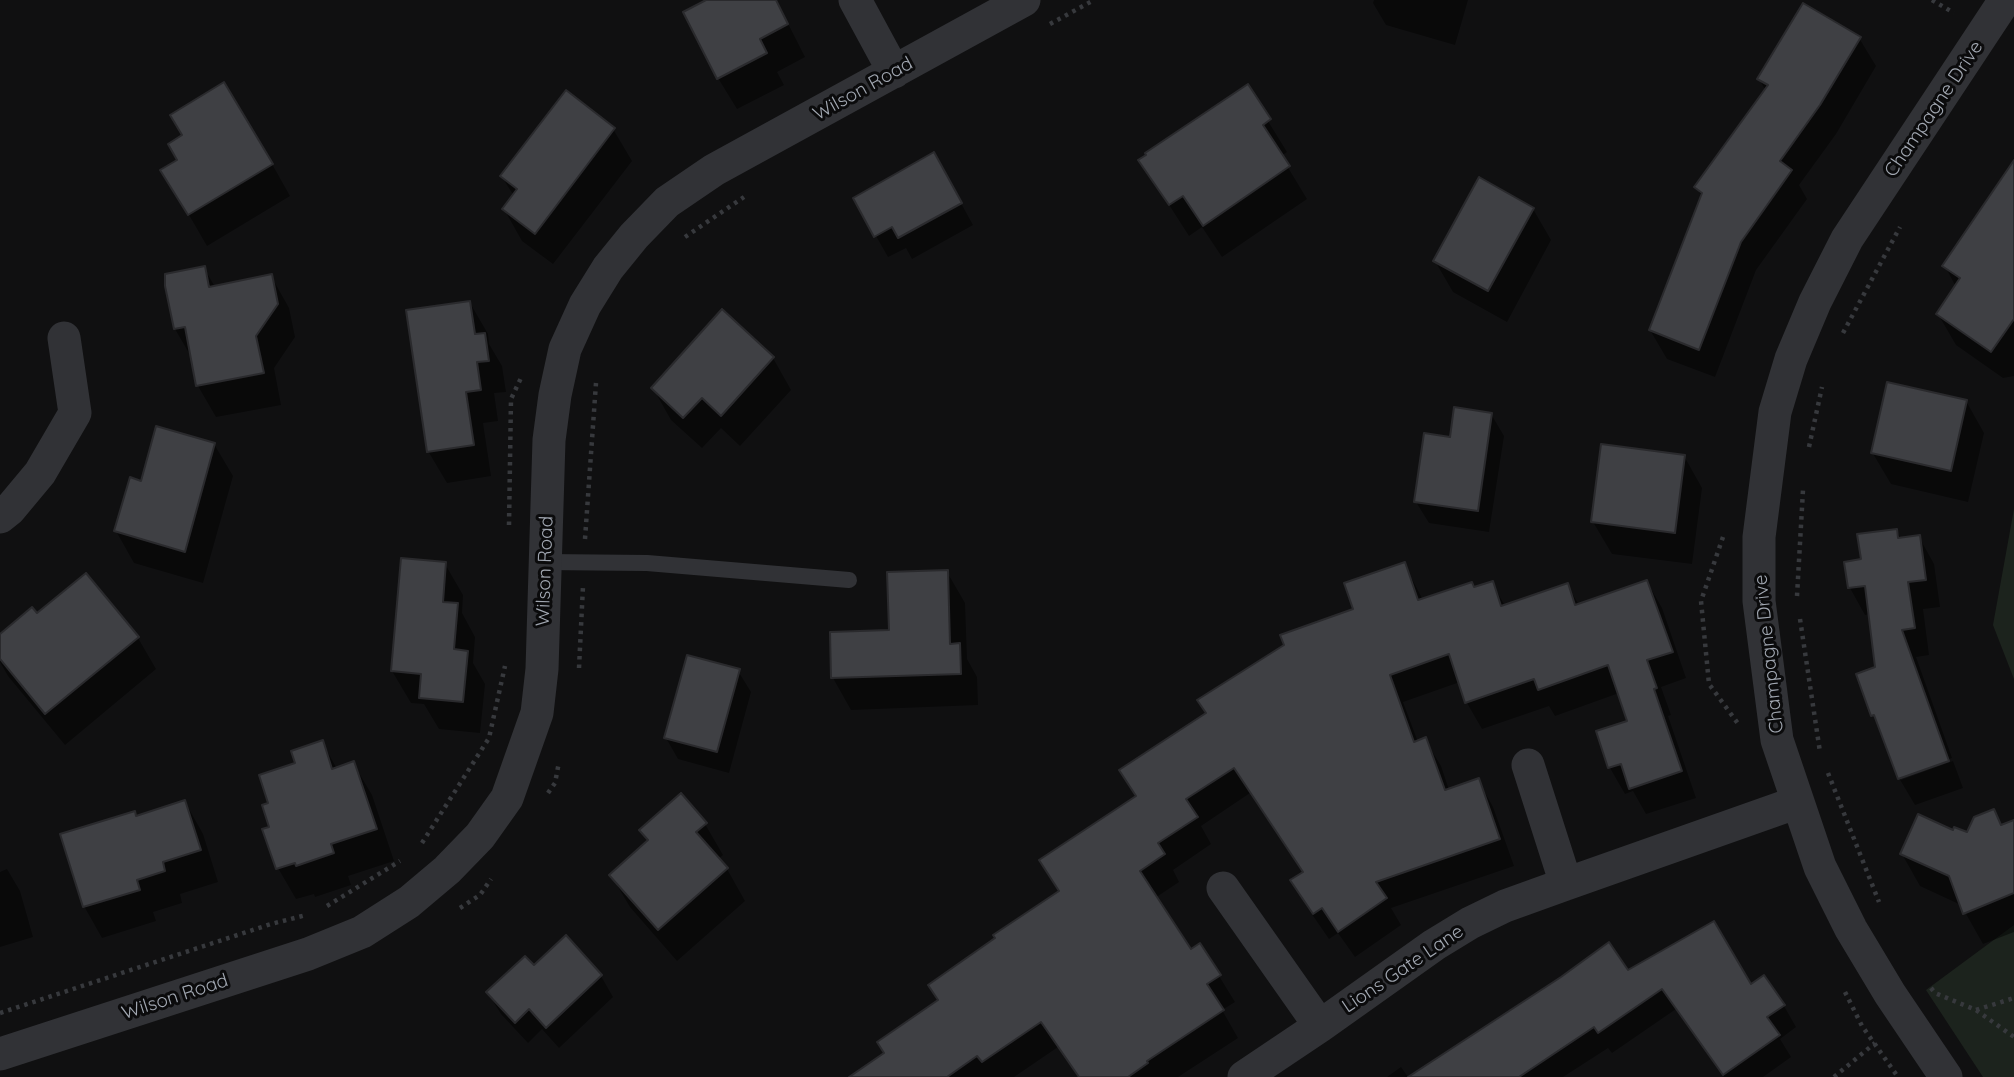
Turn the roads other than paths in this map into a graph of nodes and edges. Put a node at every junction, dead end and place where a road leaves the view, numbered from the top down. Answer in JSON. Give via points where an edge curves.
{"nodes":[{"id":1,"x":855,"y":0,"type":"edge"},
{"id":2,"x":1024,"y":0,"type":"edge"},
{"id":3,"x":2005,"y":0,"type":"edge"},
{"id":4,"x":894,"y":72,"type":"junction"},
{"id":5,"x":64,"y":338,"type":"dead end"},
{"id":6,"x":0,"y":517,"type":"edge"},
{"id":7,"x":545,"y":562,"type":"junction"},
{"id":8,"x":849,"y":580,"type":"dead end"},
{"id":9,"x":1528,"y":765,"type":"dead end"},
{"id":10,"x":1798,"y":802,"type":"junction"},
{"id":11,"x":1566,"y":884,"type":"junction"},
{"id":12,"x":1223,"y":888,"type":"dead end"},
{"id":13,"x":1320,"y":1026,"type":"junction"},
{"id":14,"x":0,"y":1054,"type":"edge"},
{"id":15,"x":1244,"y":1077,"type":"edge"},
{"id":16,"x":1946,"y":1077,"type":"edge"}],
"edges":[{"from":1,"to":4,"type":"street"},
{"from":2,"to":4,"type":"street","name":"Wilson Road"},
{"from":3,"to":10,"type":"street","name":"Champagne Drive","via":[[1847,239],[1791,359],[1775,412],[1759,537],[1759,601],[1777,740]]},
{"from":4,"to":7,"type":"street","name":"Wilson Road","via":[[714,170],[667,202],[608,268],[565,349],[555,395]]},
{"from":5,"to":6,"type":"street","via":[[75,413],[40,473]]},
{"from":7,"to":8,"type":"lane","via":[[647,563]]},
{"from":7,"to":14,"type":"street","name":"Wilson Road","via":[[537,713],[507,798],[480,836],[447,870],[410,902],[362,932],[308,954]]},
{"from":9,"to":11,"type":"street"},
{"from":10,"to":11,"type":"street","name":"Lions Gate Lane"},
{"from":10,"to":16,"type":"street","name":"Champagne Drive","via":[[1821,867],[1858,939]]},
{"from":11,"to":13,"type":"street","name":"Lions Gate Lane","via":[[1470,923]]},
{"from":12,"to":13,"type":"street"},
{"from":13,"to":15,"type":"street","name":"Lions Gate Lane"}]}
